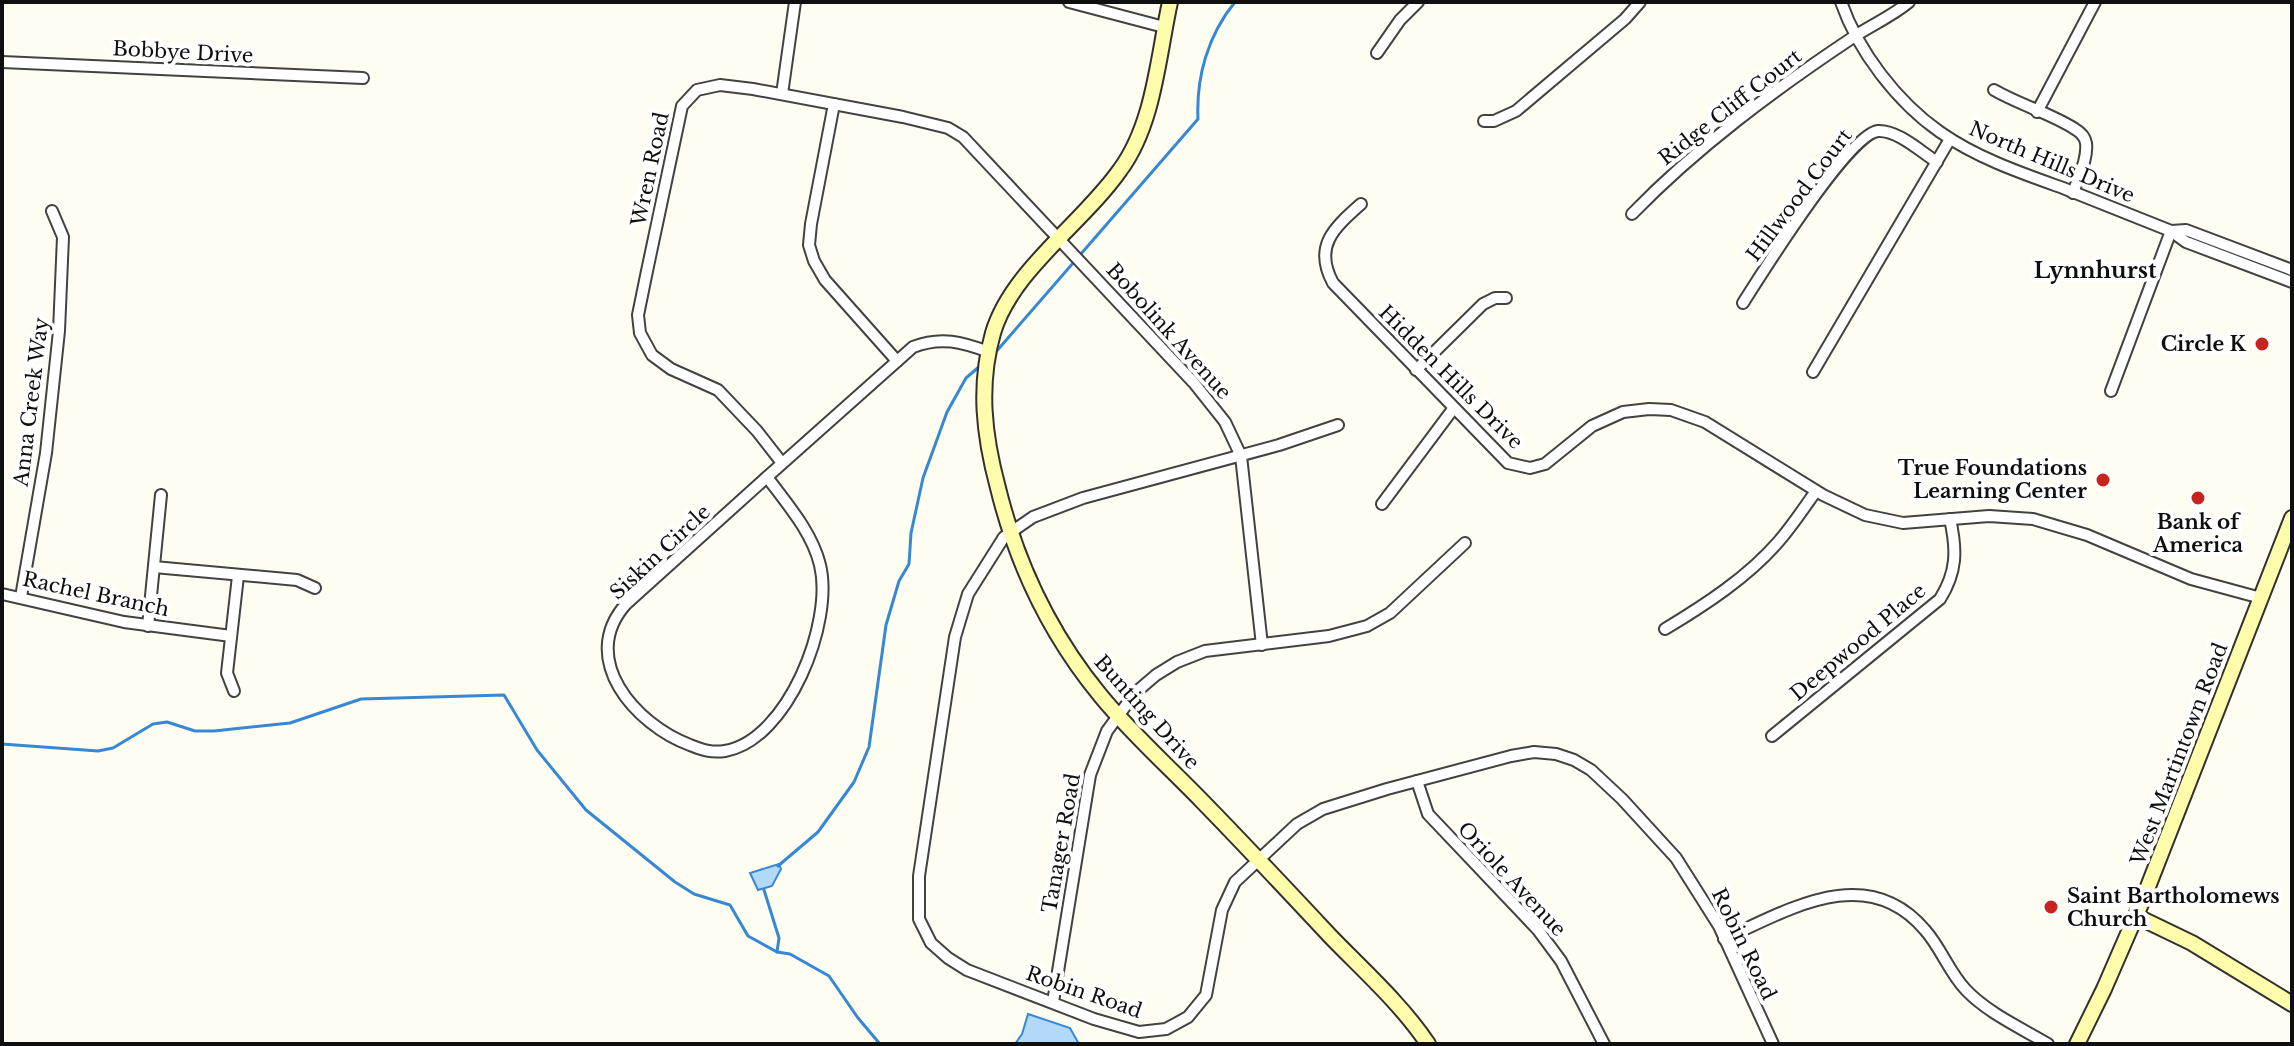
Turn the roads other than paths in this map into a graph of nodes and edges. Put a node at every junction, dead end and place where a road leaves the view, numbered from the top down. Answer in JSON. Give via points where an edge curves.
{"nodes":[{"id":1,"x":795,"y":2,"type":"edge"},
{"id":2,"x":1069,"y":2,"type":"edge"},
{"id":3,"x":1170,"y":2,"type":"edge"},
{"id":4,"x":1418,"y":2,"type":"edge"},
{"id":5,"x":1640,"y":2,"type":"edge"},
{"id":6,"x":1841,"y":2,"type":"edge"},
{"id":7,"x":1909,"y":2,"type":"edge"},
{"id":8,"x":2095,"y":2,"type":"edge"},
{"id":9,"x":1164,"y":27,"type":"junction"},
{"id":10,"x":1855,"y":35,"type":"junction"},
{"id":11,"x":1377,"y":53,"type":"dead end"},
{"id":12,"x":2,"y":62,"type":"edge"},
{"id":13,"x":363,"y":78,"type":"dead end"},
{"id":14,"x":1994,"y":90,"type":"dead end"},
{"id":15,"x":782,"y":94,"type":"junction"},
{"id":16,"x":834,"y":104,"type":"junction"},
{"id":17,"x":2037,"y":112,"type":"junction"},
{"id":18,"x":1484,"y":121,"type":"dead end"},
{"id":19,"x":1950,"y":139,"type":"junction"},
{"id":20,"x":1937,"y":162,"type":"junction"},
{"id":21,"x":2073,"y":193,"type":"junction"},
{"id":22,"x":1361,"y":204,"type":"dead end"},
{"id":23,"x":52,"y":211,"type":"dead end"},
{"id":24,"x":1632,"y":214,"type":"dead end"},
{"id":25,"x":2171,"y":231,"type":"junction"},
{"id":26,"x":1060,"y":240,"type":"junction"},
{"id":27,"x":2292,"y":270,"type":"edge"},
{"id":28,"x":2292,"y":282,"type":"edge"},
{"id":29,"x":1506,"y":298,"type":"dead end"},
{"id":30,"x":1743,"y":303,"type":"dead end"},
{"id":31,"x":989,"y":352,"type":"junction"},
{"id":32,"x":897,"y":361,"type":"junction"},
{"id":33,"x":1416,"y":370,"type":"junction"},
{"id":34,"x":1813,"y":372,"type":"dead end"},
{"id":35,"x":2111,"y":391,"type":"dead end"},
{"id":36,"x":1453,"y":409,"type":"junction"},
{"id":37,"x":1338,"y":425,"type":"dead end"},
{"id":38,"x":1241,"y":456,"type":"junction"},
{"id":39,"x":782,"y":463,"type":"junction"},
{"id":40,"x":767,"y":477,"type":"junction"},
{"id":41,"x":1816,"y":491,"type":"junction"},
{"id":42,"x":161,"y":495,"type":"dead end"},
{"id":43,"x":1382,"y":504,"type":"dead end"},
{"id":44,"x":2292,"y":518,"type":"edge"},
{"id":45,"x":1950,"y":519,"type":"junction"},
{"id":46,"x":1009,"y":531,"type":"junction"},
{"id":47,"x":1465,"y":543,"type":"dead end"},
{"id":48,"x":154,"y":567,"type":"junction"},
{"id":49,"x":238,"y":576,"type":"junction"},
{"id":50,"x":315,"y":588,"type":"dead end"},
{"id":51,"x":2,"y":594,"type":"edge"},
{"id":52,"x":21,"y":597,"type":"junction"},
{"id":53,"x":2261,"y":598,"type":"junction"},
{"id":54,"x":148,"y":626,"type":"junction"},
{"id":55,"x":1665,"y":629,"type":"dead end"},
{"id":56,"x":231,"y":636,"type":"junction"},
{"id":57,"x":1262,"y":645,"type":"junction"},
{"id":58,"x":234,"y":691,"type":"dead end"},
{"id":59,"x":1119,"y":716,"type":"junction"},
{"id":60,"x":1772,"y":736,"type":"dead end"},
{"id":61,"x":1417,"y":781,"type":"junction"},
{"id":62,"x":1257,"y":860,"type":"junction"},
{"id":63,"x":2136,"y":916,"type":"junction"},
{"id":64,"x":1724,"y":939,"type":"junction"},
{"id":65,"x":1053,"y":1002,"type":"junction"},
{"id":66,"x":2292,"y":1004,"type":"edge"},
{"id":67,"x":1428,"y":1044,"type":"edge"},
{"id":68,"x":1604,"y":1044,"type":"edge"},
{"id":69,"x":1773,"y":1044,"type":"edge"},
{"id":70,"x":2048,"y":1044,"type":"edge"},
{"id":71,"x":2077,"y":1044,"type":"edge"}],
"edges":[{"from":1,"to":15,"type":"street"},
{"from":2,"to":9,"type":"street"},
{"from":3,"to":9,"type":"street","name":"Bunting Drive"},
{"from":4,"to":11,"type":"street"},
{"from":5,"to":18,"type":"street","via":[[1516,111]]},
{"from":6,"to":10,"type":"street","name":"North Hills Drive"},
{"from":7,"to":10,"type":"street","name":"Ridge Cliff Court"},
{"from":8,"to":17,"type":"street"},
{"from":9,"to":26,"type":"street","name":"Bunting Drive","via":[[1148,103],[1129,156]]},
{"from":10,"to":19,"type":"street","name":"North Hills Drive","via":[[1909,105]]},
{"from":10,"to":24,"type":"street","name":"Ridge Cliff Court","via":[[1703,146]]},
{"from":12,"to":13,"type":"street","name":"Bobbye Drive"},
{"from":14,"to":17,"type":"street"},
{"from":15,"to":16,"type":"street","name":"Wren Road"},
{"from":15,"to":39,"type":"street","name":"Wren Road","via":[[711,85],[685,101],[638,315],[652,355],[718,390]]},
{"from":16,"to":26,"type":"street","name":"Wren Road","via":[[956,132]]},
{"from":16,"to":32,"type":"street","via":[[809,245],[825,280]]},
{"from":17,"to":21,"type":"street","via":[[2083,135],[2085,155]]},
{"from":19,"to":20,"type":"street"},
{"from":19,"to":21,"type":"street","name":"North Hills Drive"},
{"from":20,"to":30,"type":"street","name":"Hillwood Court","via":[[1894,134],[1868,134],[1805,210]]},
{"from":20,"to":34,"type":"street"},
{"from":21,"to":25,"type":"street","name":"North Hills Drive"},
{"from":22,"to":33,"type":"street","name":"Hidden Hills Drive","via":[[1329,236],[1327,269],[1333,283]]},
{"from":23,"to":52,"type":"street","name":"Anna Creek Way","via":[[63,237],[59,331],[46,453]]},
{"from":25,"to":27,"type":"street","name":"North Hills Drive","via":[[2186,230]]},
{"from":25,"to":28,"type":"street","name":"North Hills Drive","via":[[2186,242]]},
{"from":25,"to":35,"type":"street"},
{"from":26,"to":31,"type":"street","name":"Bunting Drive","via":[[1011,294]]},
{"from":26,"to":38,"type":"street","name":"Bobolink Avenue","via":[[1209,400]]},
{"from":29,"to":33,"type":"street","via":[[1483,304]]},
{"from":31,"to":32,"type":"street","name":"Siskin Circle","via":[[962,342],[932,341],[913,347]]},
{"from":31,"to":46,"type":"street","name":"Bunting Drive","via":[[983,415]]},
{"from":32,"to":39,"type":"street","name":"Siskin Circle"},
{"from":33,"to":36,"type":"street","name":"Hidden Hills Drive"},
{"from":36,"to":41,"type":"street","name":"Hidden Hills Drive","via":[[1499,457],[1530,468],[1552,460],[1580,434],[1614,415],[1649,409],[1683,413]]},
{"from":36,"to":43,"type":"street"},
{"from":37,"to":38,"type":"street","name":"Robin Road"},
{"from":38,"to":46,"type":"street","name":"Robin Road","via":[[1083,498]]},
{"from":38,"to":57,"type":"street","name":"Bobolink Avenue"},
{"from":39,"to":40,"type":"street","name":"Siskin Circle"},
{"from":40,"to":40,"type":"street","name":"Siskin Circle","via":[[626,604],[610,634],[613,673],[628,702],[657,729],[709,752],[743,746],[772,723],[809,658],[818,630],[823,587],[816,554]]},
{"from":41,"to":45,"type":"street","name":"Hidden Hills Drive","via":[[1877,519]]},
{"from":41,"to":55,"type":"street","via":[[1755,565]]},
{"from":42,"to":48,"type":"street"},
{"from":44,"to":53,"type":"street","name":"West Martintown Road"},
{"from":45,"to":53,"type":"street","name":"Hidden Hills Drive","via":[[2008,516],[2049,522],[2191,579]]},
{"from":45,"to":60,"type":"street","name":"Deepwood Place","via":[[1955,562],[1940,599]]},
{"from":46,"to":59,"type":"street","name":"Bunting Drive","via":[[1053,629]]},
{"from":46,"to":65,"type":"street","name":"Robin Road","via":[[976,578],[958,622],[918,909],[926,935],[948,958]]},
{"from":47,"to":57,"type":"street","name":"Tanager Road","via":[[1390,613],[1367,626]]},
{"from":48,"to":49,"type":"street"},
{"from":48,"to":54,"type":"street"},
{"from":49,"to":50,"type":"street","via":[[297,580]]},
{"from":49,"to":56,"type":"street"},
{"from":51,"to":52,"type":"street","name":"Rachel Branch"},
{"from":52,"to":54,"type":"street","name":"Rachel Branch"},
{"from":53,"to":63,"type":"street","name":"West Martintown Road"},
{"from":54,"to":56,"type":"street","name":"Rachel Branch"},
{"from":56,"to":58,"type":"street","via":[[227,673]]},
{"from":57,"to":59,"type":"street","name":"Tanager Road","via":[[1219,648],[1177,662],[1145,683]]},
{"from":59,"to":62,"type":"street","name":"Bunting Drive"},
{"from":59,"to":65,"type":"street","name":"Tanager Road","via":[[1090,775]]},
{"from":61,"to":62,"type":"street","name":"Robin Road","via":[[1323,809],[1284,833]]},
{"from":61,"to":64,"type":"street","name":"Robin Road","via":[[1523,753],[1574,760],[1606,783],[1676,858]]},
{"from":61,"to":68,"type":"street","name":"Oriole Avenue","via":[[1428,814],[1561,961]]},
{"from":62,"to":65,"type":"street","name":"Robin Road","via":[[1229,892],[1209,987],[1184,1021],[1139,1032]]},
{"from":62,"to":67,"type":"street","name":"Bunting Drive"},
{"from":63,"to":66,"type":"street"},
{"from":63,"to":71,"type":"street","name":"West Martintown Road"},
{"from":64,"to":69,"type":"street","name":"Robin Road"},
{"from":64,"to":70,"type":"street","via":[[1814,899],[1843,894],[1880,900],[1917,921],[1973,997]]}]}
